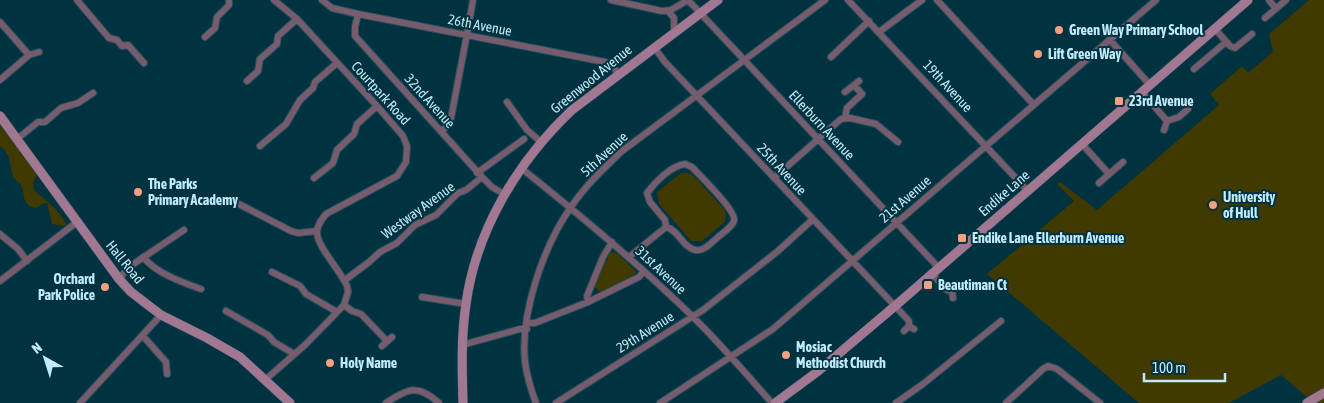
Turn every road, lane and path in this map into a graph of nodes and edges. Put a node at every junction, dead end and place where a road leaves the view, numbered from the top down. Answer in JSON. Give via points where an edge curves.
{"nodes":[{"id":1,"x":77,"y":0,"type":"edge"},
{"id":2,"x":229,"y":0,"type":"edge"},
{"id":3,"x":274,"y":0,"type":"edge"},
{"id":4,"x":322,"y":0,"type":"edge"},
{"id":5,"x":473,"y":0,"type":"edge"},
{"id":6,"x":611,"y":0,"type":"edge"},
{"id":7,"x":688,"y":0,"type":"edge"},
{"id":8,"x":718,"y":0,"type":"edge"},
{"id":9,"x":825,"y":0,"type":"edge"},
{"id":10,"x":848,"y":0,"type":"edge"},
{"id":11,"x":922,"y":0,"type":"edge"},
{"id":12,"x":937,"y":0,"type":"edge"},
{"id":13,"x":1156,"y":0,"type":"edge"},
{"id":14,"x":1248,"y":0,"type":"edge"},
{"id":15,"x":1269,"y":0,"type":"edge"},
{"id":16,"x":1286,"y":0,"type":"edge"},
{"id":17,"x":1276,"y":9,"type":"junction"},
{"id":18,"x":668,"y":11,"type":"junction"},
{"id":19,"x":700,"y":13,"type":"junction"},
{"id":20,"x":358,"y":14,"type":"junction"},
{"id":21,"x":470,"y":17,"type":"dead end"},
{"id":22,"x":1265,"y":18,"type":"dead end"},
{"id":23,"x":297,"y":20,"type":"junction"},
{"id":24,"x":868,"y":21,"type":"junction"},
{"id":25,"x":0,"y":22,"type":"edge"},
{"id":26,"x":1215,"y":29,"type":"junction"},
{"id":27,"x":468,"y":32,"type":"junction"},
{"id":28,"x":879,"y":32,"type":"junction"},
{"id":29,"x":674,"y":33,"type":"junction"},
{"id":30,"x":1252,"y":34,"type":"dead end"},
{"id":31,"x":205,"y":37,"type":"dead end"},
{"id":32,"x":1110,"y":40,"type":"junction"},
{"id":33,"x":1226,"y":42,"type":"junction"},
{"id":34,"x":654,"y":48,"type":"junction"},
{"id":35,"x":39,"y":52,"type":"dead end"},
{"id":36,"x":29,"y":55,"type":"junction"},
{"id":37,"x":831,"y":57,"type":"dead end"},
{"id":38,"x":744,"y":60,"type":"junction"},
{"id":39,"x":144,"y":63,"type":"dead end"},
{"id":40,"x":337,"y":63,"type":"junction"},
{"id":41,"x":1194,"y":69,"type":"dead end"},
{"id":42,"x":619,"y":74,"type":"junction"},
{"id":43,"x":0,"y":80,"type":"edge"},
{"id":44,"x":247,"y":81,"type":"dead end"},
{"id":45,"x":1150,"y":85,"type":"junction"},
{"id":46,"x":845,"y":92,"type":"dead end"},
{"id":47,"x":1142,"y":92,"type":"junction"},
{"id":48,"x":93,"y":93,"type":"dead end"},
{"id":49,"x":697,"y":95,"type":"junction"},
{"id":50,"x":507,"y":102,"type":"dead end"},
{"id":51,"x":1034,"y":104,"type":"junction"},
{"id":52,"x":377,"y":106,"type":"junction"},
{"id":53,"x":1188,"y":109,"type":"dead end"},
{"id":54,"x":0,"y":116,"type":"edge"},
{"id":55,"x":845,"y":118,"type":"junction"},
{"id":56,"x":1167,"y":121,"type":"junction"},
{"id":57,"x":1164,"y":130,"type":"dead end"},
{"id":58,"x":441,"y":132,"type":"junction"},
{"id":59,"x":818,"y":139,"type":"junction"},
{"id":60,"x":17,"y":140,"type":"junction"},
{"id":61,"x":522,"y":142,"type":"dead end"},
{"id":62,"x":541,"y":142,"type":"junction"},
{"id":63,"x":898,"y":142,"type":"dead end"},
{"id":64,"x":1082,"y":144,"type":"junction"},
{"id":65,"x":260,"y":146,"type":"dead end"},
{"id":66,"x":986,"y":146,"type":"junction"},
{"id":67,"x":1123,"y":162,"type":"dead end"},
{"id":68,"x":521,"y":168,"type":"junction"},
{"id":69,"x":1109,"y":174,"type":"junction"},
{"id":70,"x":480,"y":175,"type":"junction"},
{"id":71,"x":314,"y":178,"type":"dead end"},
{"id":72,"x":774,"y":178,"type":"junction"},
{"id":73,"x":1099,"y":183,"type":"dead end"},
{"id":74,"x":1028,"y":191,"type":"junction"},
{"id":75,"x":504,"y":194,"type":"junction"},
{"id":76,"x":235,"y":202,"type":"dead end"},
{"id":77,"x":570,"y":207,"type":"junction"},
{"id":78,"x":812,"y":220,"type":"junction"},
{"id":79,"x":77,"y":222,"type":"junction"},
{"id":80,"x":897,"y":223,"type":"junction"},
{"id":81,"x":666,"y":227,"type":"junction"},
{"id":82,"x":184,"y":230,"type":"dead end"},
{"id":83,"x":317,"y":231,"type":"junction"},
{"id":84,"x":0,"y":234,"type":"edge"},
{"id":85,"x":612,"y":242,"type":"junction"},
{"id":86,"x":143,"y":257,"type":"junction"},
{"id":87,"x":629,"y":257,"type":"junction"},
{"id":88,"x":27,"y":261,"type":"junction"},
{"id":89,"x":852,"y":262,"type":"junction"},
{"id":90,"x":934,"y":270,"type":"junction"},
{"id":91,"x":644,"y":271,"type":"junction"},
{"id":92,"x":272,"y":272,"type":"dead end"},
{"id":93,"x":119,"y":279,"type":"junction"},
{"id":94,"x":345,"y":280,"type":"junction"},
{"id":95,"x":0,"y":281,"type":"edge"},
{"id":96,"x":958,"y":284,"type":"dead end"},
{"id":97,"x":200,"y":289,"type":"dead end"},
{"id":98,"x":422,"y":297,"type":"dead end"},
{"id":99,"x":588,"y":302,"type":"junction"},
{"id":100,"x":466,"y":304,"type":"junction"},
{"id":101,"x":344,"y":305,"type":"junction"},
{"id":102,"x":895,"y":306,"type":"junction"},
{"id":103,"x":226,"y":311,"type":"dead end"},
{"id":104,"x":337,"y":312,"type":"junction"},
{"id":105,"x":161,"y":315,"type":"junction"},
{"id":106,"x":692,"y":317,"type":"junction"},
{"id":107,"x":1001,"y":320,"type":"dead end"},
{"id":108,"x":527,"y":326,"type":"junction"},
{"id":109,"x":909,"y":329,"type":"dead end"},
{"id":110,"x":143,"y":336,"type":"junction"},
{"id":111,"x":392,"y":336,"type":"dead end"},
{"id":112,"x":462,"y":345,"type":"junction"},
{"id":113,"x":294,"y":354,"type":"junction"},
{"id":114,"x":730,"y":357,"type":"junction"},
{"id":115,"x":167,"y":374,"type":"dead end"},
{"id":116,"x":265,"y":380,"type":"junction"},
{"id":117,"x":1324,"y":393,"type":"edge"},
{"id":118,"x":80,"y":403,"type":"edge"},
{"id":119,"x":290,"y":403,"type":"edge"},
{"id":120,"x":386,"y":403,"type":"edge"},
{"id":121,"x":439,"y":403,"type":"edge"},
{"id":122,"x":463,"y":403,"type":"edge"},
{"id":123,"x":536,"y":403,"type":"edge"},
{"id":124,"x":556,"y":403,"type":"edge"},
{"id":125,"x":660,"y":403,"type":"edge"},
{"id":126,"x":773,"y":403,"type":"edge"},
{"id":127,"x":896,"y":403,"type":"edge"},
{"id":128,"x":1006,"y":403,"type":"edge"},
{"id":129,"x":1100,"y":403,"type":"edge"},
{"id":130,"x":1307,"y":403,"type":"edge"}],
"edges":[{"from":1,"to":39,"type":"street","via":[[109,38],[122,46],[128,44]]},
{"from":2,"to":31,"type":"street","via":[[230,5],[217,17],[215,28]]},
{"from":3,"to":23,"type":"street","name":"Courtpark Road"},
{"from":4,"to":20,"type":"street","name":"26th Avenue","via":[[332,8]]},
{"from":5,"to":21,"type":"street"},
{"from":6,"to":18,"type":"street"},
{"from":7,"to":18,"type":"street"},
{"from":7,"to":19,"type":"street","name":"Ellerburn Avenue"},
{"from":8,"to":19,"type":"street","name":"Greenwood Avenue"},
{"from":9,"to":38,"type":"street","name":"5th Avenue"},
{"from":10,"to":24,"type":"street","name":"19th Avenue"},
{"from":11,"to":28,"type":"street"},
{"from":12,"to":51,"type":"street"},
{"from":13,"to":32,"type":"street","name":"21st Avenue"},
{"from":14,"to":26,"type":"street","name":"Endike Lane"},
{"from":15,"to":17,"type":"street"},
{"from":16,"to":17,"type":"street"},
{"from":17,"to":22,"type":"street"},
{"from":18,"to":29,"type":"street","via":[[674,18]]},
{"from":19,"to":29,"type":"street","name":"Greenwood Avenue"},
{"from":19,"to":38,"type":"street","name":"Ellerburn Avenue"},
{"from":20,"to":27,"type":"street","name":"26th Avenue"},
{"from":20,"to":58,"type":"street","name":"32nd Avenue","via":[[355,36]]},
{"from":23,"to":40,"type":"street","name":"Courtpark Road"},
{"from":23,"to":44,"type":"street","via":[[278,36],[277,44],[260,59],[258,71]]},
{"from":24,"to":28,"type":"street","name":"19th Avenue"},
{"from":24,"to":37,"type":"street"},
{"from":25,"to":36,"type":"street"},
{"from":26,"to":33,"type":"street"},
{"from":26,"to":45,"type":"street","name":"Endike Lane"},
{"from":27,"to":42,"type":"street","name":"26th Avenue","via":[[605,62]]},
{"from":27,"to":58,"type":"street","via":[[451,118]]},
{"from":28,"to":66,"type":"street","name":"19th Avenue"},
{"from":29,"to":34,"type":"street","name":"Greenwood Avenue"},
{"from":30,"to":33,"type":"street","via":[[1235,48]]},
{"from":32,"to":45,"type":"street"},
{"from":32,"to":51,"type":"street","name":"21st Avenue"},
{"from":33,"to":41,"type":"street"},
{"from":34,"to":42,"type":"street","name":"Greenwood Avenue"},
{"from":34,"to":49,"type":"street","name":"25th Avenue"},
{"from":35,"to":36,"type":"street"},
{"from":36,"to":43,"type":"street"},
{"from":38,"to":49,"type":"street","name":"5th Avenue"},
{"from":38,"to":59,"type":"street","name":"Ellerburn Avenue"},
{"from":40,"to":52,"type":"street","name":"Courtpark Road"},
{"from":40,"to":65,"type":"street","via":[[315,82],[286,124]]},
{"from":42,"to":62,"type":"street","name":"Greenwood Avenue","via":[[572,110]]},
{"from":45,"to":47,"type":"street","name":"Endike Lane"},
{"from":46,"to":55,"type":"street","via":[[856,83],[862,94],[847,108]]},
{"from":47,"to":56,"type":"street"},
{"from":47,"to":64,"type":"street","name":"Endike Lane"},
{"from":48,"to":60,"type":"street","via":[[78,104],[61,108],[45,122],[38,122]]},
{"from":49,"to":72,"type":"street","name":"25th Avenue"},
{"from":49,"to":77,"type":"street","name":"5th Avenue","via":[[622,151]]},
{"from":50,"to":62,"type":"street","via":[[527,130]]},
{"from":51,"to":66,"type":"street","name":"21st Avenue"},
{"from":52,"to":71,"type":"street","via":[[357,124],[354,134],[337,150],[332,163]]},
{"from":52,"to":83,"type":"street","name":"Courtpark Road","via":[[403,136],[407,146],[406,162],[397,176],[326,214]]},
{"from":53,"to":56,"type":"street"},
{"from":54,"to":60,"type":"street","name":"Hall Road"},
{"from":55,"to":59,"type":"street"},
{"from":55,"to":63,"type":"street","via":[[876,124]]},
{"from":56,"to":57,"type":"street"},
{"from":58,"to":70,"type":"street","name":"32nd Avenue"},
{"from":59,"to":72,"type":"street"},
{"from":59,"to":80,"type":"street","name":"Ellerburn Avenue"},
{"from":60,"to":79,"type":"street","name":"Hall Road"},
{"from":61,"to":70,"type":"street"},
{"from":62,"to":68,"type":"street","name":"Greenwood Avenue"},
{"from":64,"to":69,"type":"street"},
{"from":64,"to":74,"type":"street","name":"Endike Lane"},
{"from":66,"to":74,"type":"street","name":"19th Avenue"},
{"from":66,"to":80,"type":"street","name":"21st Avenue"},
{"from":67,"to":69,"type":"street"},
{"from":68,"to":75,"type":"street","name":"Greenwood Avenue"},
{"from":68,"to":77,"type":"street","name":"31st Avenue"},
{"from":69,"to":73,"type":"street"},
{"from":70,"to":75,"type":"street","name":"32nd Avenue"},
{"from":70,"to":94,"type":"street","name":"Westway Avenue","via":[[436,215],[415,224],[397,243],[380,252]]},
{"from":72,"to":78,"type":"street","name":"25th Avenue"},
{"from":74,"to":90,"type":"street","name":"Endike Lane"},
{"from":75,"to":100,"type":"street","name":"Greenwood Avenue","via":[[482,243],[470,278]]},
{"from":76,"to":83,"type":"street","via":[[298,234]]},
{"from":77,"to":85,"type":"street","name":"31st Avenue"},
{"from":77,"to":108,"type":"street","name":"5th Avenue","via":[[539,273]]},
{"from":78,"to":89,"type":"street","name":"25th Avenue"},
{"from":78,"to":106,"type":"street","name":"29th Avenue","via":[[778,251]]},
{"from":79,"to":88,"type":"street"},
{"from":79,"to":93,"type":"street","name":"Hall Road"},
{"from":80,"to":89,"type":"street","name":"21st Avenue"},
{"from":80,"to":90,"type":"street","name":"Ellerburn Avenue"},
{"from":81,"to":81,"type":"street","via":[[665,220],[647,193],[678,165],[692,167],[733,212],[734,222],[729,228],[706,248],[698,250],[690,248],[673,228]]},
{"from":81,"to":87,"type":"street"},
{"from":82,"to":86,"type":"street"},
{"from":83,"to":94,"type":"street","via":[[319,241]]},
{"from":84,"to":88,"type":"street"},
{"from":85,"to":87,"type":"street","name":"31st Avenue"},
{"from":85,"to":99,"type":"street","via":[[587,296]]},
{"from":86,"to":93,"type":"street"},
{"from":86,"to":97,"type":"street","via":[[149,264]]},
{"from":87,"to":91,"type":"street","name":"31st Avenue"},
{"from":88,"to":95,"type":"street"},
{"from":89,"to":102,"type":"street","name":"25th Avenue"},
{"from":89,"to":114,"type":"street","name":"21st Avenue","via":[[773,329]]},
{"from":90,"to":96,"type":"street","name":"Ellerburn Avenue","via":[[953,294]]},
{"from":90,"to":102,"type":"street","name":"Endike Lane"},
{"from":91,"to":99,"type":"street","via":[[639,277]]},
{"from":91,"to":106,"type":"street","name":"31st Avenue"},
{"from":92,"to":104,"type":"street","via":[[300,286],[306,294]]},
{"from":93,"to":105,"type":"street","name":"Hall Road"},
{"from":94,"to":101,"type":"street","via":[[348,292]]},
{"from":98,"to":100,"type":"street"},
{"from":99,"to":108,"type":"street"},
{"from":100,"to":112,"type":"street","name":"Greenwood Avenue"},
{"from":101,"to":104,"type":"street"},
{"from":101,"to":111,"type":"street","via":[[361,314],[384,344]]},
{"from":102,"to":109,"type":"street","name":"25th Avenue","via":[[908,321]]},
{"from":102,"to":126,"type":"street","name":"Endike Lane","via":[[817,372]]},
{"from":103,"to":113,"type":"street"},
{"from":104,"to":113,"type":"street"},
{"from":105,"to":110,"type":"street"},
{"from":105,"to":116,"type":"street","name":"Hall Road","via":[[240,357]]},
{"from":106,"to":114,"type":"street","name":"31st Avenue"},
{"from":106,"to":124,"type":"street","name":"29th Avenue"},
{"from":107,"to":127,"type":"street"},
{"from":108,"to":112,"type":"street"},
{"from":108,"to":123,"type":"street","name":"5th Avenue","via":[[525,362]]},
{"from":110,"to":115,"type":"street","via":[[166,362]]},
{"from":110,"to":118,"type":"street"},
{"from":112,"to":122,"type":"street","name":"Greenwood Avenue"},
{"from":113,"to":116,"type":"street"},
{"from":114,"to":125,"type":"street","name":"21st Avenue"},
{"from":114,"to":126,"type":"street","name":"31st Avenue"},
{"from":116,"to":119,"type":"street","name":"Hall Road"},
{"from":117,"to":130,"type":"street"},
{"from":120,"to":121,"type":"street","via":[[409,390],[419,390]]},
{"from":128,"to":129,"type":"street","via":[[1048,366],[1057,369]]}]}
